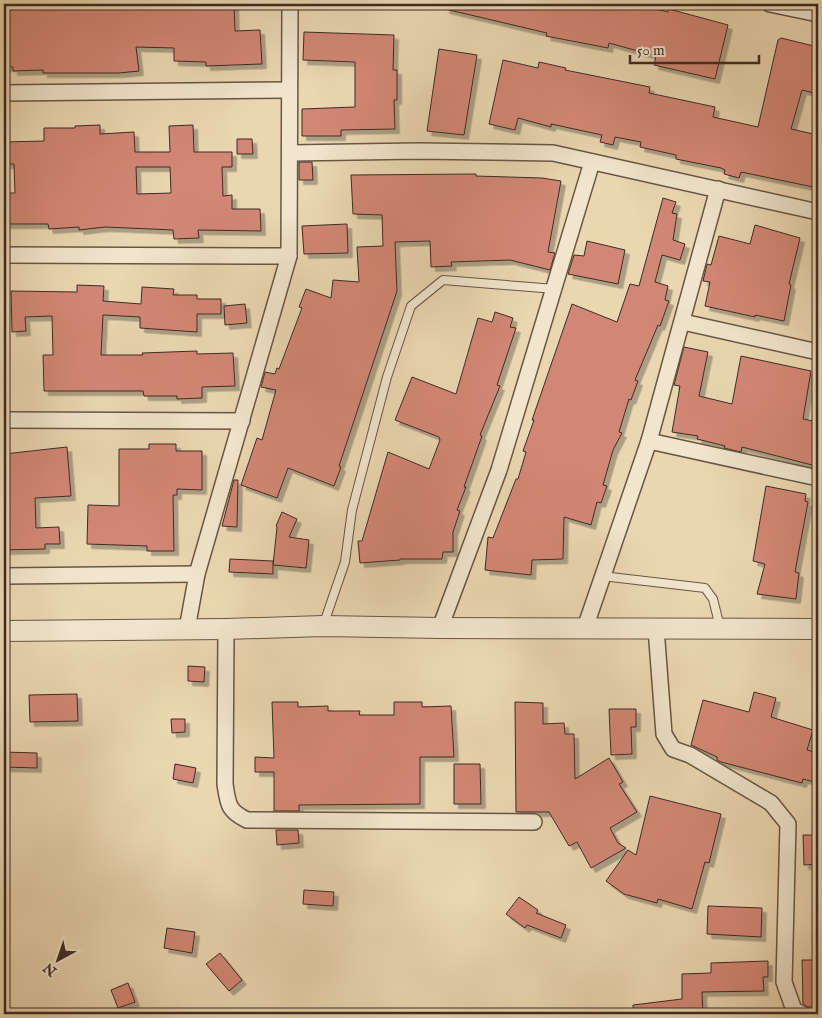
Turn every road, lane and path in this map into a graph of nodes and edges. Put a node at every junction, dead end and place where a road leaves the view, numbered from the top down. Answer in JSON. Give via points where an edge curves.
{"nodes":[{"id":1,"x":290,"y":4,"type":"edge"},
{"id":2,"x":770,"y":4,"type":"edge"},
{"id":3,"x":818,"y":14,"type":"edge"},
{"id":4,"x":288,"y":90,"type":"junction"},
{"id":5,"x":4,"y":92,"type":"edge"},
{"id":6,"x":290,"y":153,"type":"junction"},
{"id":7,"x":592,"y":162,"type":"junction"},
{"id":8,"x":718,"y":189,"type":"junction"},
{"id":9,"x":818,"y":212,"type":"edge"},
{"id":10,"x":4,"y":255,"type":"edge"},
{"id":11,"x":289,"y":256,"type":"junction"},
{"id":12,"x":555,"y":289,"type":"junction"},
{"id":13,"x":683,"y":322,"type":"junction"},
{"id":14,"x":818,"y":352,"type":"edge"},
{"id":15,"x":4,"y":420,"type":"edge"},
{"id":16,"x":242,"y":421,"type":"junction"},
{"id":17,"x":649,"y":441,"type":"junction"},
{"id":18,"x":818,"y":478,"type":"edge"},
{"id":19,"x":197,"y":574,"type":"junction"},
{"id":20,"x":4,"y":576,"type":"edge"},
{"id":21,"x":602,"y":576,"type":"junction"},
{"id":22,"x":323,"y":626,"type":"junction"},
{"id":23,"x":720,"y":627,"type":"junction"},
{"id":24,"x":440,"y":628,"type":"junction"},
{"id":25,"x":585,"y":628,"type":"junction"},
{"id":26,"x":656,"y":628,"type":"junction"},
{"id":27,"x":187,"y":629,"type":"junction"},
{"id":28,"x":226,"y":629,"type":"junction"},
{"id":29,"x":818,"y":629,"type":"edge"},
{"id":30,"x":4,"y":631,"type":"edge"},
{"id":31,"x":534,"y":822,"type":"dead end"},
{"id":32,"x":802,"y":1014,"type":"edge"}],
"edges":[{"from":1,"to":4,"type":"street"},
{"from":2,"to":3,"type":"street"},
{"from":4,"to":5,"type":"street"},
{"from":4,"to":6,"type":"street"},
{"from":6,"to":7,"type":"street","via":[[553,153]]},
{"from":6,"to":11,"type":"street"},
{"from":7,"to":8,"type":"street"},
{"from":7,"to":12,"type":"street"},
{"from":8,"to":9,"type":"street"},
{"from":8,"to":13,"type":"street"},
{"from":10,"to":11,"type":"street"},
{"from":11,"to":16,"type":"street"},
{"from":12,"to":22,"type":"lane","via":[[443,280],[411,306],[387,377],[352,510],[345,562]]},
{"from":12,"to":24,"type":"street","via":[[499,470]]},
{"from":13,"to":14,"type":"street"},
{"from":13,"to":17,"type":"street"},
{"from":15,"to":16,"type":"street"},
{"from":16,"to":19,"type":"street"},
{"from":17,"to":18,"type":"street"},
{"from":17,"to":21,"type":"street"},
{"from":19,"to":20,"type":"street"},
{"from":19,"to":27,"type":"street"},
{"from":21,"to":23,"type":"lane","via":[[705,588],[713,599]]},
{"from":21,"to":25,"type":"street"},
{"from":22,"to":24,"type":"street"},
{"from":22,"to":28,"type":"street"},
{"from":23,"to":26,"type":"street"},
{"from":23,"to":29,"type":"street"},
{"from":24,"to":25,"type":"street"},
{"from":25,"to":26,"type":"street"},
{"from":26,"to":32,"type":"street","via":[[664,734],[673,749],[771,803],[788,824],[784,982],[794,1010]]},
{"from":27,"to":28,"type":"street"},
{"from":27,"to":30,"type":"street"},
{"from":28,"to":31,"type":"street","via":[[225,784],[234,814],[247,820]]}]}
